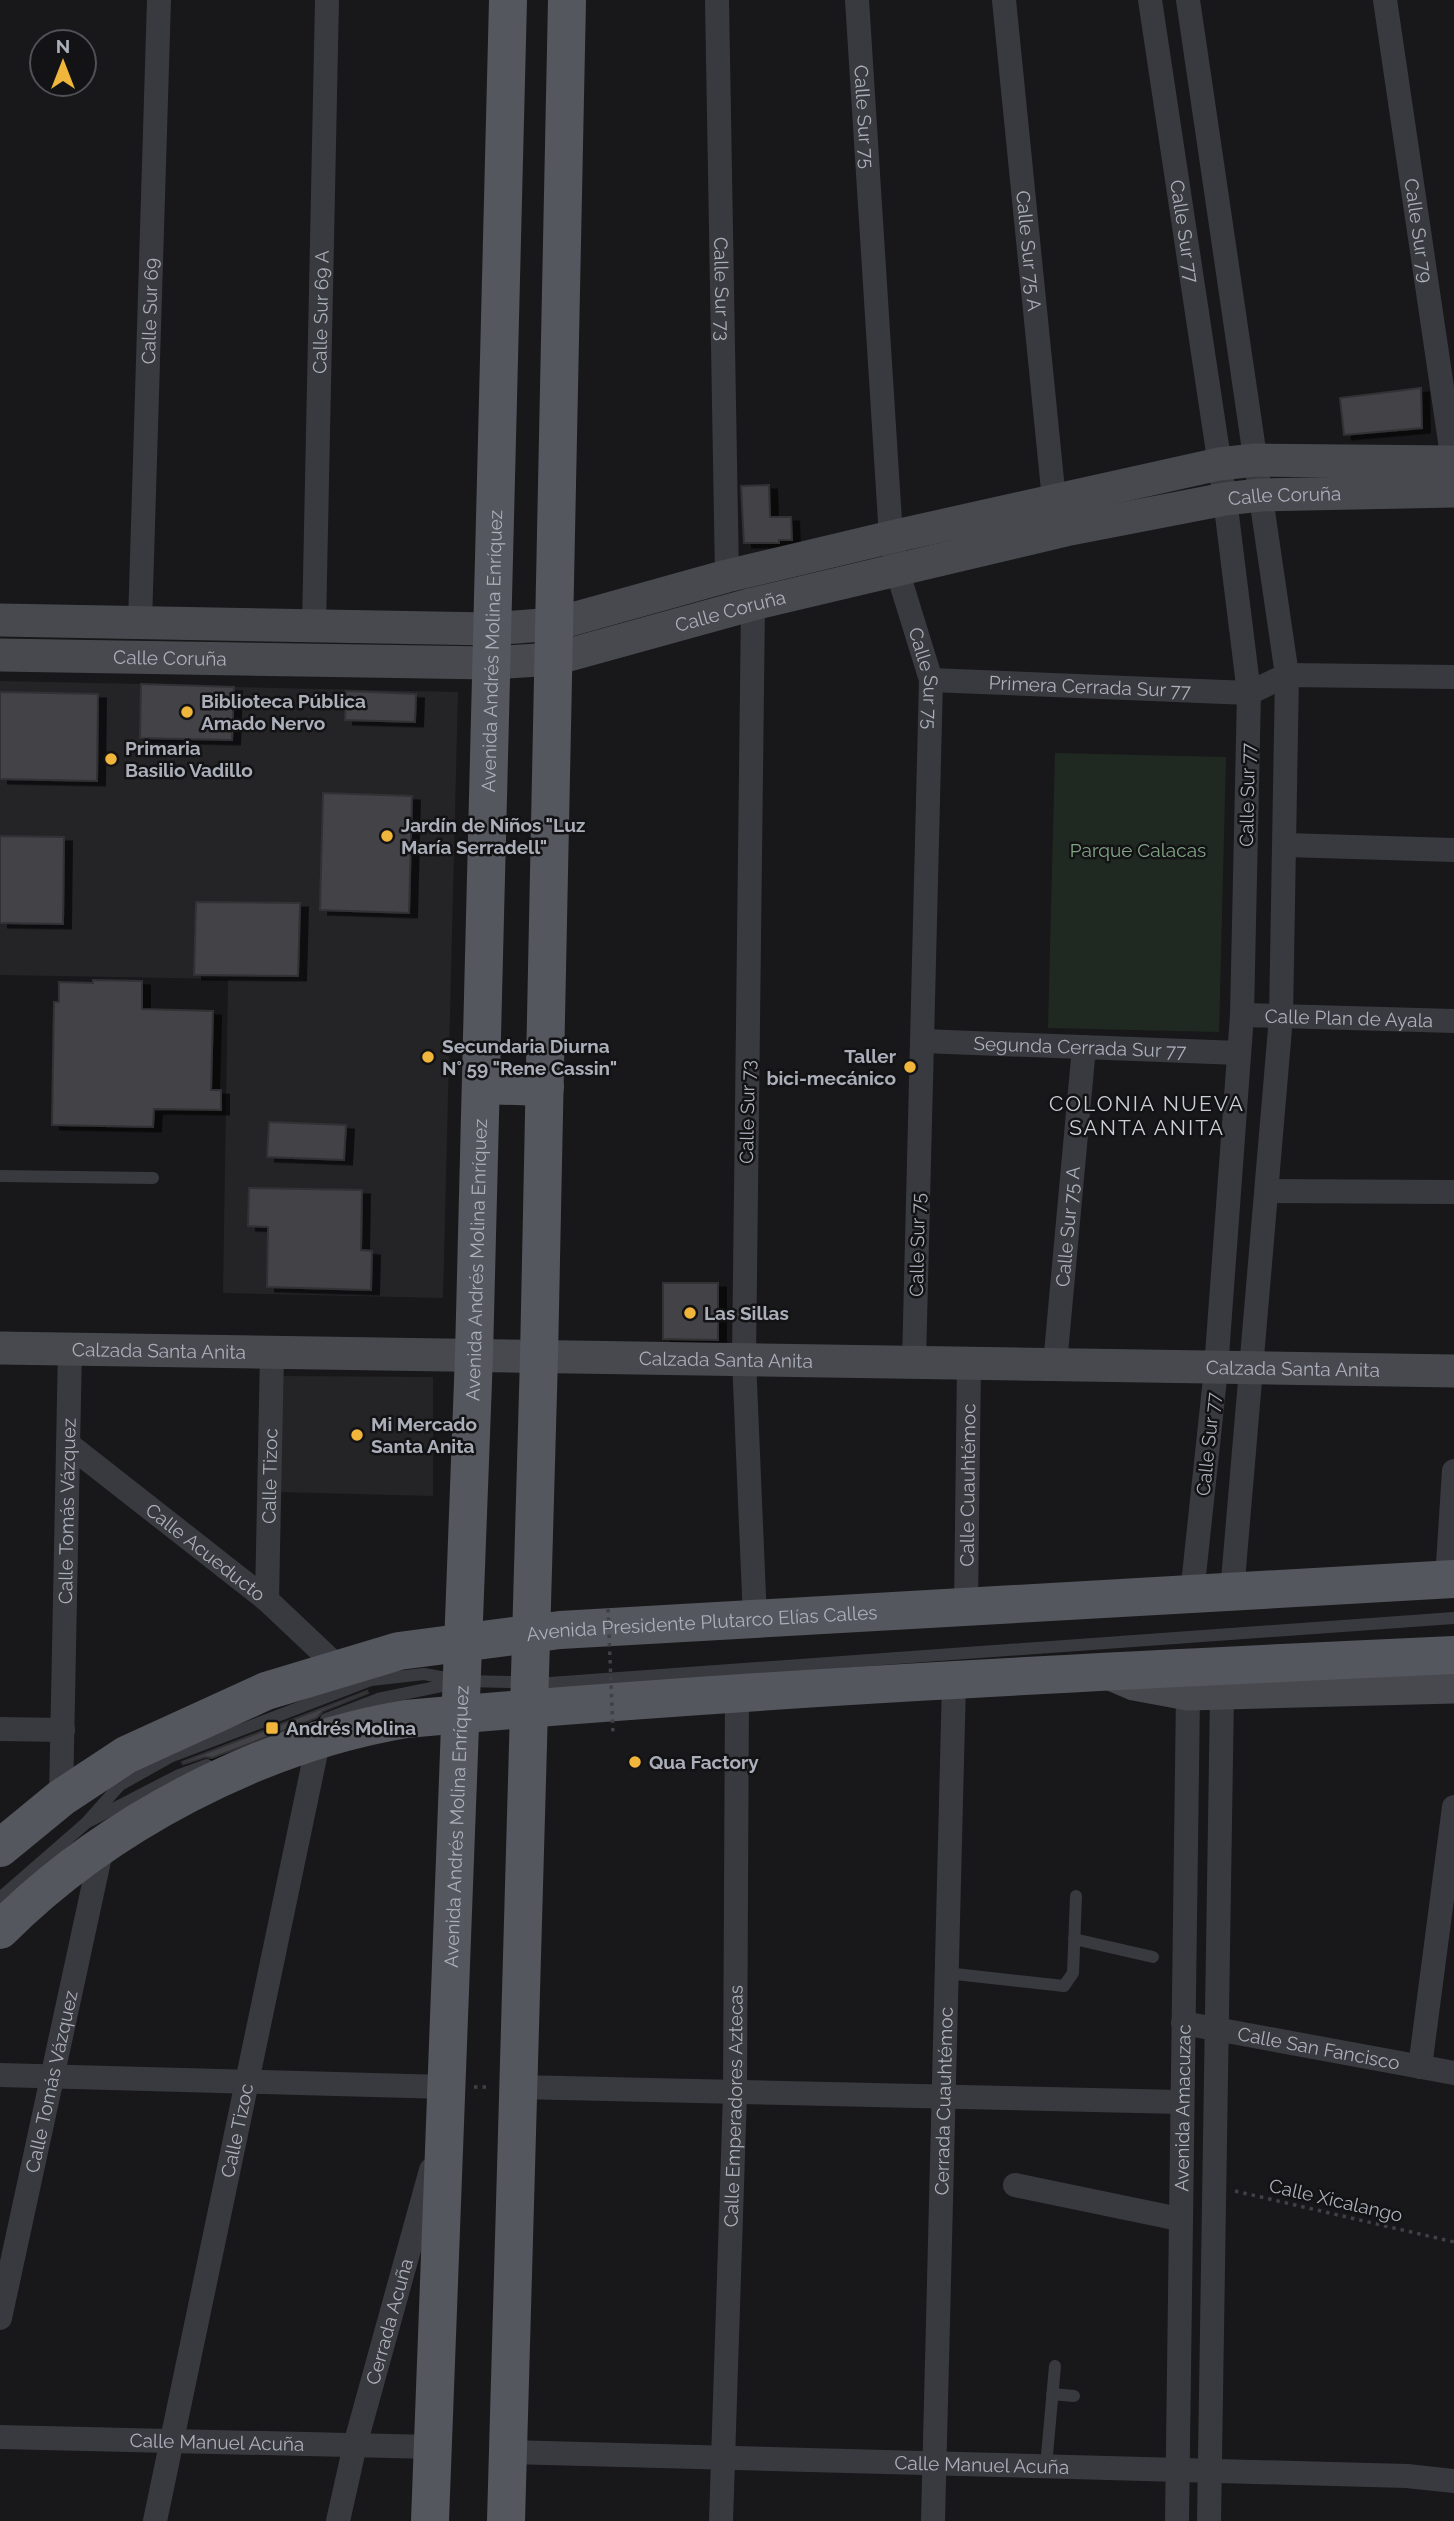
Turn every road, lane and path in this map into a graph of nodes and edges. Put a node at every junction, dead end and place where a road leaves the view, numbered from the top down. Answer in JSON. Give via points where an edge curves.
{"nodes":[{"id":1,"x":159,"y":0,"type":"edge"},
{"id":2,"x":327,"y":0,"type":"edge"},
{"id":3,"x":508,"y":0,"type":"edge"},
{"id":4,"x":567,"y":0,"type":"edge"},
{"id":5,"x":717,"y":0,"type":"edge"},
{"id":6,"x":857,"y":0,"type":"edge"},
{"id":7,"x":1004,"y":0,"type":"edge"},
{"id":8,"x":1150,"y":0,"type":"edge"},
{"id":9,"x":1188,"y":0,"type":"edge"},
{"id":10,"x":1385,"y":0,"type":"edge"},
{"id":11,"x":1255,"y":460,"type":"junction"},
{"id":12,"x":1454,"y":462,"type":"edge"},
{"id":13,"x":1219,"y":464,"type":"junction"},
{"id":14,"x":1454,"y":491,"type":"edge"},
{"id":15,"x":1260,"y":495,"type":"junction"},
{"id":16,"x":1224,"y":499,"type":"junction"},
{"id":17,"x":1054,"y":500,"type":"junction"},
{"id":18,"x":891,"y":537,"type":"junction"},
{"id":19,"x":897,"y":570,"type":"junction"},
{"id":20,"x":726,"y":576,"type":"junction"},
{"id":21,"x":753,"y":604,"type":"junction"},
{"id":22,"x":0,"y":621,"type":"edge"},
{"id":23,"x":140,"y":623,"type":"junction"},
{"id":24,"x":314,"y":625,"type":"junction"},
{"id":25,"x":554,"y":642,"type":"junction"},
{"id":26,"x":491,"y":646,"type":"junction"},
{"id":27,"x":0,"y":655,"type":"edge"},
{"id":28,"x":1287,"y":675,"type":"junction"},
{"id":29,"x":1454,"y":677,"type":"edge"},
{"id":30,"x":931,"y":680,"type":"junction"},
{"id":31,"x":1249,"y":693,"type":"junction"},
{"id":32,"x":1285,"y":845,"type":"junction"},
{"id":33,"x":1454,"y":850,"type":"edge"},
{"id":34,"x":1242,"y":1015,"type":"junction"},
{"id":35,"x":1281,"y":1017,"type":"junction"},
{"id":36,"x":1454,"y":1021,"type":"edge"},
{"id":37,"x":922,"y":1041,"type":"junction"},
{"id":38,"x":1084,"y":1047,"type":"junction"},
{"id":39,"x":1239,"y":1053,"type":"junction"},
{"id":40,"x":481,"y":1085,"type":"junction"},
{"id":41,"x":545,"y":1087,"type":"junction"},
{"id":42,"x":0,"y":1176,"type":"edge"},
{"id":43,"x":153,"y":1178,"type":"dead end"},
{"id":44,"x":1267,"y":1191,"type":"junction"},
{"id":45,"x":1454,"y":1192,"type":"edge"},
{"id":46,"x":0,"y":1348,"type":"edge"},
{"id":47,"x":70,"y":1349,"type":"junction"},
{"id":48,"x":272,"y":1352,"type":"junction"},
{"id":49,"x":474,"y":1355,"type":"junction"},
{"id":50,"x":539,"y":1357,"type":"junction"},
{"id":51,"x":744,"y":1359,"type":"junction"},
{"id":52,"x":914,"y":1362,"type":"junction"},
{"id":53,"x":970,"y":1363,"type":"junction"},
{"id":54,"x":1055,"y":1364,"type":"junction"},
{"id":55,"x":1252,"y":1368,"type":"junction"},
{"id":56,"x":1216,"y":1369,"type":"junction"},
{"id":57,"x":1454,"y":1371,"type":"edge"},
{"id":58,"x":68,"y":1444,"type":"junction"},
{"id":59,"x":1454,"y":1471,"type":"edge"},
{"id":60,"x":1451,"y":1579,"type":"edge"},
{"id":61,"x":1232,"y":1592,"type":"junction"},
{"id":62,"x":1192,"y":1594,"type":"junction"},
{"id":63,"x":267,"y":1600,"type":"junction"},
{"id":64,"x":966,"y":1607,"type":"junction"},
{"id":65,"x":608,"y":1609,"type":"dead end"},
{"id":66,"x":1454,"y":1618,"type":"edge"},
{"id":67,"x":755,"y":1619,"type":"junction"},
{"id":68,"x":530,"y":1633,"type":"junction"},
{"id":69,"x":464,"y":1641,"type":"junction"},
{"id":70,"x":1454,"y":1655,"type":"edge"},
{"id":71,"x":339,"y":1668,"type":"junction"},
{"id":72,"x":1104,"y":1671,"type":"junction"},
{"id":73,"x":954,"y":1681,"type":"junction"},
{"id":74,"x":1454,"y":1687,"type":"edge"},
{"id":75,"x":737,"y":1693,"type":"junction"},
{"id":76,"x":1188,"y":1694,"type":"junction"},
{"id":77,"x":1222,"y":1695,"type":"junction"},
{"id":78,"x":528,"y":1696,"type":"junction"},
{"id":79,"x":463,"y":1698,"type":"junction"},
{"id":80,"x":0,"y":1729,"type":"edge"},
{"id":81,"x":63,"y":1730,"type":"junction"},
{"id":82,"x":317,"y":1731,"type":"junction"},
{"id":83,"x":613,"y":1733,"type":"dead end"},
{"id":84,"x":215,"y":1762,"type":"dead end"},
{"id":85,"x":1454,"y":1807,"type":"edge"},
{"id":86,"x":83,"y":1823,"type":"junction"},
{"id":87,"x":0,"y":1848,"type":"edge"},
{"id":88,"x":1076,"y":1896,"type":"dead end"},
{"id":89,"x":0,"y":1898,"type":"edge"},
{"id":90,"x":0,"y":1930,"type":"edge"},
{"id":91,"x":1074,"y":1939,"type":"junction"},
{"id":92,"x":1153,"y":1958,"type":"dead end"},
{"id":93,"x":946,"y":1973,"type":"junction"},
{"id":94,"x":1183,"y":2023,"type":"junction"},
{"id":95,"x":1218,"y":2028,"type":"junction"},
{"id":96,"x":1420,"y":2067,"type":"junction"},
{"id":97,"x":1454,"y":2073,"type":"edge"},
{"id":98,"x":0,"y":2075,"type":"edge"},
{"id":99,"x":52,"y":2077,"type":"junction"},
{"id":100,"x":247,"y":2084,"type":"junction"},
{"id":101,"x":517,"y":2087,"type":"junction"},
{"id":102,"x":735,"y":2092,"type":"junction"},
{"id":103,"x":942,"y":2097,"type":"junction"},
{"id":104,"x":1181,"y":2102,"type":"junction"},
{"id":105,"x":445,"y":2104,"type":"junction"},
{"id":106,"x":1015,"y":2185,"type":"dead end"},
{"id":107,"x":1212,"y":2186,"type":"junction"},
{"id":108,"x":1179,"y":2219,"type":"junction"},
{"id":109,"x":1454,"y":2242,"type":"edge"},
{"id":110,"x":0,"y":2318,"type":"edge"},
{"id":111,"x":1055,"y":2366,"type":"dead end"},
{"id":112,"x":1052,"y":2394,"type":"junction"},
{"id":113,"x":1074,"y":2396,"type":"dead end"},
{"id":114,"x":0,"y":2437,"type":"edge"},
{"id":115,"x":173,"y":2440,"type":"junction"},
{"id":116,"x":355,"y":2445,"type":"junction"},
{"id":117,"x":433,"y":2447,"type":"junction"},
{"id":118,"x":508,"y":2452,"type":"junction"},
{"id":119,"x":722,"y":2458,"type":"junction"},
{"id":120,"x":934,"y":2463,"type":"junction"},
{"id":121,"x":1046,"y":2466,"type":"junction"},
{"id":122,"x":1177,"y":2469,"type":"junction"},
{"id":123,"x":1210,"y":2471,"type":"junction"},
{"id":124,"x":1454,"y":2481,"type":"edge"},
{"id":125,"x":155,"y":2521,"type":"edge"},
{"id":126,"x":338,"y":2521,"type":"edge"},
{"id":127,"x":430,"y":2521,"type":"edge"},
{"id":128,"x":506,"y":2521,"type":"edge"},
{"id":129,"x":721,"y":2521,"type":"edge"},
{"id":130,"x":933,"y":2521,"type":"edge"},
{"id":131,"x":1177,"y":2521,"type":"edge"},
{"id":132,"x":1209,"y":2521,"type":"edge"}],
"edges":[{"from":1,"to":23,"type":"street","name":"Calle Sur 69"},
{"from":2,"to":24,"type":"street","name":"Calle Sur 69 A"},
{"from":3,"to":26,"type":"main road","name":"Avenida Andrés Molina Enríquez"},
{"from":4,"to":25,"type":"main road"},
{"from":5,"to":20,"type":"street","name":"Calle Sur 73"},
{"from":6,"to":18,"type":"street","name":"Calle Sur 75"},
{"from":7,"to":17,"type":"street","name":"Calle Sur 75 A"},
{"from":8,"to":13,"type":"street","name":"Calle Sur 77"},
{"from":9,"to":11,"type":"street","name":"Calle Sur 77"},
{"from":10,"to":12,"type":"street","name":"Calle Sur 79"},
{"from":11,"to":12,"type":"street","name":"Calle Coruña"},
{"from":11,"to":13,"type":"street","name":"Calle Coruña"},
{"from":11,"to":15,"type":"street","name":"Calle Sur 77"},
{"from":13,"to":16,"type":"street","name":"Calle Sur 77"},
{"from":13,"to":17,"type":"street","name":"Calle Coruña"},
{"from":14,"to":15,"type":"street","name":"Calle Coruña"},
{"from":15,"to":16,"type":"street","name":"Calle Coruña"},
{"from":15,"to":28,"type":"street","name":"Calle Sur 77"},
{"from":16,"to":19,"type":"street","name":"Calle Coruña"},
{"from":16,"to":31,"type":"street","name":"Calle Sur 77"},
{"from":17,"to":18,"type":"street","name":"Calle Coruña"},
{"from":18,"to":19,"type":"street","name":"Calle Sur 75"},
{"from":18,"to":20,"type":"street","name":"Calle Coruña"},
{"from":19,"to":21,"type":"street","name":"Calle Coruña"},
{"from":19,"to":30,"type":"street","name":"Calle Sur 75"},
{"from":20,"to":25,"type":"street","name":"Calle Coruña"},
{"from":21,"to":25,"type":"street","name":"Calle Coruña"},
{"from":21,"to":51,"type":"street","name":"Calle Sur 73"},
{"from":22,"to":23,"type":"street","name":"Calle Coruña"},
{"from":23,"to":24,"type":"street","name":"Calle Coruña"},
{"from":24,"to":26,"type":"street","name":"Calle Coruña"},
{"from":25,"to":26,"type":"street","name":"Calle Coruña"},
{"from":25,"to":41,"type":"main road"},
{"from":26,"to":27,"type":"street","name":"Calle Coruña"},
{"from":26,"to":40,"type":"main road","name":"Avenida Andrés Molina Enríquez"},
{"from":28,"to":29,"type":"street"},
{"from":28,"to":31,"type":"street"},
{"from":28,"to":32,"type":"street","name":"Calle Sur 77"},
{"from":30,"to":31,"type":"street","name":"Primera Cerrada Sur 77"},
{"from":30,"to":37,"type":"street","name":"Calle Sur 75"},
{"from":31,"to":34,"type":"street","name":"Calle Sur 77"},
{"from":32,"to":33,"type":"street"},
{"from":32,"to":35,"type":"street","name":"Calle Sur 77"},
{"from":34,"to":35,"type":"street","name":"Calle Plan de Ayala"},
{"from":34,"to":39,"type":"street","name":"Calle Sur 77"},
{"from":35,"to":36,"type":"street","name":"Calle Plan de Ayala"},
{"from":35,"to":44,"type":"street","name":"Calle Sur 77"},
{"from":37,"to":38,"type":"street","name":"Segunda Cerrada Sur 77"},
{"from":37,"to":52,"type":"street","name":"Calle Sur 75"},
{"from":38,"to":39,"type":"street","name":"Segunda Cerrada Sur 77"},
{"from":38,"to":54,"type":"street","name":"Calle Sur 75 A"},
{"from":39,"to":56,"type":"street","name":"Calle Sur 77"},
{"from":40,"to":41,"type":"main road"},
{"from":40,"to":49,"type":"main road","name":"Avenida Andrés Molina Enríquez"},
{"from":41,"to":50,"type":"main road"},
{"from":42,"to":43,"type":"lane"},
{"from":44,"to":45,"type":"street"},
{"from":44,"to":55,"type":"street","name":"Calle Sur 77"},
{"from":46,"to":47,"type":"street","name":"Calzada Santa Anita"},
{"from":47,"to":48,"type":"street","name":"Calzada Santa Anita"},
{"from":47,"to":58,"type":"street","name":"Calle Tomás Vázquez"},
{"from":48,"to":49,"type":"street","name":"Calzada Santa Anita"},
{"from":48,"to":63,"type":"street","name":"Calle Tizoc"},
{"from":49,"to":50,"type":"street","name":"Calzada Santa Anita"},
{"from":49,"to":69,"type":"main road","name":"Avenida Andrés Molina Enríquez"},
{"from":50,"to":51,"type":"street","name":"Calzada Santa Anita"},
{"from":50,"to":68,"type":"main road"},
{"from":51,"to":52,"type":"street","name":"Calzada Santa Anita"},
{"from":51,"to":67,"type":"street","name":"Calle Sur 73"},
{"from":52,"to":53,"type":"street","name":"Calzada Santa Anita"},
{"from":53,"to":54,"type":"street","name":"Calzada Santa Anita"},
{"from":53,"to":64,"type":"street","name":"Calle Cuauhtémoc"},
{"from":54,"to":56,"type":"street","name":"Calzada Santa Anita"},
{"from":55,"to":56,"type":"street","name":"Calzada Santa Anita"},
{"from":55,"to":57,"type":"street","name":"Calzada Santa Anita"},
{"from":55,"to":61,"type":"street","name":"Calle Sur 77"},
{"from":56,"to":62,"type":"street","name":"Calle Sur 77"},
{"from":58,"to":63,"type":"street","name":"Calle Acueducto"},
{"from":58,"to":81,"type":"street","name":"Calle Tomás Vázquez"},
{"from":59,"to":60,"type":"street"},
{"from":60,"to":61,"type":"main road","name":"Avenida Presidente Plutarco Elías Calles"},
{"from":61,"to":62,"type":"main road","name":"Avenida Presidente Plutarco Elías Calles"},
{"from":62,"to":64,"type":"main road","name":"Avenida Presidente Plutarco Elías Calles"},
{"from":63,"to":71,"type":"street","name":"Calle Acueducto"},
{"from":64,"to":67,"type":"main road","name":"Avenida Presidente Plutarco Elías Calles"},
{"from":65,"to":83,"type":"path","bridge":true},
{"from":66,"to":78,"type":"lane"},
{"from":67,"to":68,"type":"main road","name":"Avenida Presidente Plutarco Elías Calles"},
{"from":68,"to":69,"type":"main road","name":"Avenida Presidente Plutarco Elías Calles"},
{"from":68,"to":78,"type":"main road"},
{"from":69,"to":71,"type":"main road","name":"Avenida Presidente Plutarco Elías Calles","via":[[400,1651]]},
{"from":69,"to":79,"type":"main road","name":"Avenida Andrés Molina Enríquez"},
{"from":70,"to":72,"type":"main road","name":"Avenida Presidente Plutarco Elías Calles"},
{"from":71,"to":86,"type":"main road","name":"Avenida Presidente Plutarco Elías Calles","via":[[266,1691],[126,1755]]},
{"from":72,"to":73,"type":"main road","name":"Avenida Presidente Plutarco Elías Calles"},
{"from":72,"to":76,"type":"street","name":"Avenida Presidente Plutarco Elías Calles","via":[[1134,1684]]},
{"from":73,"to":75,"type":"main road","name":"Avenida Presidente Plutarco Elías Calles"},
{"from":73,"to":93,"type":"street","name":"Cerrada Cuauhtémoc"},
{"from":74,"to":77,"type":"street","name":"Avenida Presidente Plutarco Elías Calles"},
{"from":75,"to":78,"type":"main road","name":"Avenida Presidente Plutarco Elías Calles"},
{"from":75,"to":102,"type":"street","name":"Calle Emperadores Aztecas"},
{"from":76,"to":77,"type":"street","name":"Avenida Presidente Plutarco Elías Calles"},
{"from":76,"to":94,"type":"street","name":"Avenida Amacuzac"},
{"from":77,"to":95,"type":"street","name":"Avenida Amacuzac"},
{"from":78,"to":79,"type":"main road","name":"Avenida Presidente Plutarco Elías Calles"},
{"from":78,"to":101,"type":"main road"},
{"from":79,"to":82,"type":"main road","name":"Avenida Presidente Plutarco Elías Calles","via":[[383,1723]]},
{"from":79,"to":86,"type":"lane","via":[[424,1674],[371,1680],[170,1757],[120,1785]]},
{"from":79,"to":105,"type":"main road","name":"Avenida Andrés Molina Enríquez"},
{"from":80,"to":81,"type":"street"},
{"from":81,"to":86,"type":"street","name":"Calle Tomás Vázquez"},
{"from":82,"to":86,"type":"main road","name":"Avenida Presidente Plutarco Elías Calles","via":[[177,1801]]},
{"from":82,"to":100,"type":"street","name":"Calle Tizoc"},
{"from":84,"to":86,"type":"lane"},
{"from":85,"to":96,"type":"street"},
{"from":86,"to":87,"type":"main road","name":"Avenida Presidente Plutarco Elías Calles"},
{"from":86,"to":89,"type":"lane"},
{"from":86,"to":90,"type":"main road","name":"Avenida Presidente Plutarco Elías Calles"},
{"from":86,"to":99,"type":"street","name":"Calle Tomás Vázquez"},
{"from":88,"to":91,"type":"lane"},
{"from":91,"to":92,"type":"lane"},
{"from":91,"to":93,"type":"lane","via":[[1073,1973],[1064,1986]]},
{"from":93,"to":103,"type":"street","name":"Cerrada Cuauhtémoc"},
{"from":94,"to":95,"type":"street","name":"Calle San Fancisco"},
{"from":94,"to":104,"type":"street","name":"Avenida Amacuzac"},
{"from":95,"to":96,"type":"street","name":"Calle San Fancisco"},
{"from":95,"to":107,"type":"street","name":"Avenida Amacuzac"},
{"from":96,"to":97,"type":"street","name":"Calle San Fancisco"},
{"from":98,"to":99,"type":"street"},
{"from":99,"to":100,"type":"street"},
{"from":99,"to":110,"type":"street","name":"Calle Tomás Vázquez"},
{"from":100,"to":105,"type":"street"},
{"from":100,"to":115,"type":"street","name":"Calle Tizoc"},
{"from":101,"to":102,"type":"street"},
{"from":101,"to":105,"type":"path"},
{"from":101,"to":118,"type":"main road"},
{"from":102,"to":103,"type":"street"},
{"from":102,"to":119,"type":"street","name":"Calle Emperadores Aztecas"},
{"from":103,"to":104,"type":"street"},
{"from":103,"to":120,"type":"street","name":"Cerrada Cuauhtémoc"},
{"from":104,"to":108,"type":"street","name":"Avenida Amacuzac"},
{"from":105,"to":116,"type":"street","name":"Cerrada Acuña"},
{"from":105,"to":117,"type":"main road","name":"Avenida Andrés Molina Enríquez"},
{"from":106,"to":108,"type":"street"},
{"from":107,"to":109,"type":"path","name":"Calle Xicalango"},
{"from":107,"to":123,"type":"street","name":"Avenida Amacuzac"},
{"from":108,"to":122,"type":"street","name":"Avenida Amacuzac"},
{"from":111,"to":112,"type":"lane"},
{"from":112,"to":113,"type":"lane"},
{"from":112,"to":121,"type":"lane"},
{"from":114,"to":115,"type":"street","name":"Calle Manuel Acuña"},
{"from":115,"to":116,"type":"street","name":"Calle Manuel Acuña"},
{"from":115,"to":125,"type":"street","name":"Calle Tizoc"},
{"from":116,"to":117,"type":"street","name":"Calle Manuel Acuña"},
{"from":116,"to":126,"type":"street","name":"Cerrada Acuña"},
{"from":117,"to":127,"type":"main road","name":"Avenida Andrés Molina Enríquez"},
{"from":118,"to":119,"type":"street","name":"Calle Manuel Acuña"},
{"from":118,"to":128,"type":"main road"},
{"from":119,"to":120,"type":"street","name":"Calle Manuel Acuña"},
{"from":119,"to":129,"type":"street","name":"Calle Emperadores Aztecas"},
{"from":120,"to":121,"type":"street","name":"Calle Manuel Acuña"},
{"from":120,"to":130,"type":"street","name":"Cerrada Cuauhtémoc"},
{"from":121,"to":122,"type":"street","name":"Calle Manuel Acuña"},
{"from":122,"to":123,"type":"street","name":"Calle Manuel Acuña"},
{"from":122,"to":131,"type":"street","name":"Avenida Amacuzac"},
{"from":123,"to":124,"type":"street","name":"Calle Manuel Acuña"},
{"from":123,"to":132,"type":"street","name":"Avenida Amacuzac"}]}
